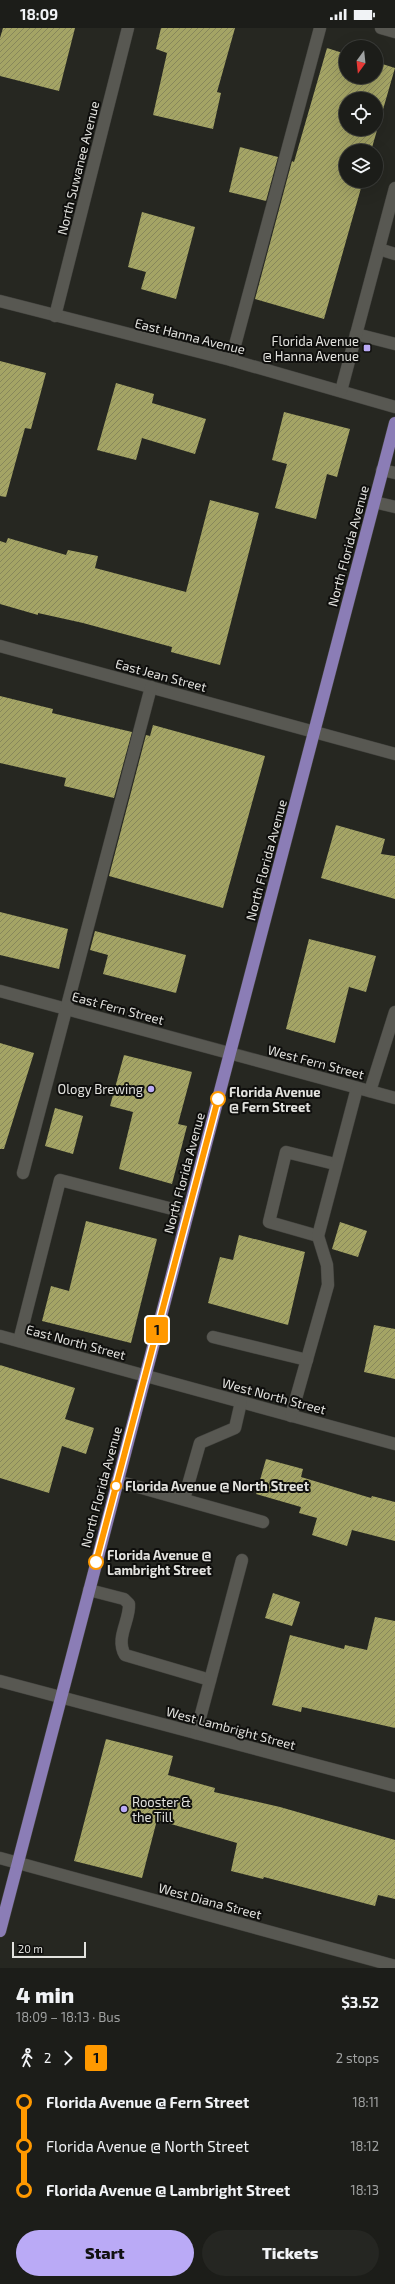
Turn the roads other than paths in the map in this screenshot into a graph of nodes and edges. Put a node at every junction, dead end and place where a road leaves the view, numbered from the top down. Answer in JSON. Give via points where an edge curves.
{"nodes":[{"id":1,"x":128,"y":28,"type":"edge"},
{"id":2,"x":320,"y":28,"type":"edge"},
{"id":3,"x":381,"y":28,"type":"edge"},
{"id":4,"x":394,"y":31,"type":"edge"},
{"id":5,"x":395,"y":188,"type":"edge"},
{"id":6,"x":379,"y":249,"type":"junction"},
{"id":7,"x":395,"y":254,"type":"edge"},
{"id":8,"x":0,"y":301,"type":"edge"},
{"id":9,"x":55,"y":316,"type":"junction"},
{"id":10,"x":356,"y":334,"type":"junction"},
{"id":11,"x":395,"y":344,"type":"edge"},
{"id":12,"x":231,"y":360,"type":"junction"},
{"id":13,"x":341,"y":391,"type":"junction"},
{"id":14,"x":395,"y":406,"type":"edge"},
{"id":15,"x":395,"y":423,"type":"edge"},
{"id":16,"x":382,"y":470,"type":"junction"},
{"id":17,"x":395,"y":473,"type":"edge"},
{"id":18,"x":374,"y":502,"type":"junction"},
{"id":19,"x":395,"y":507,"type":"edge"},
{"id":20,"x":0,"y":646,"type":"edge"},
{"id":21,"x":151,"y":687,"type":"junction"},
{"id":22,"x":314,"y":732,"type":"junction"},
{"id":23,"x":395,"y":754,"type":"edge"},
{"id":24,"x":0,"y":991,"type":"edge"},
{"id":25,"x":66,"y":1008,"type":"junction"},
{"id":26,"x":395,"y":1012,"type":"edge"},
{"id":27,"x":230,"y":1053,"type":"junction"},
{"id":28,"x":357,"y":1088,"type":"junction"},
{"id":29,"x":370,"y":1091,"type":"junction"},
{"id":30,"x":395,"y":1098,"type":"edge"},
{"id":31,"x":335,"y":1164,"type":"junction"},
{"id":32,"x":23,"y":1173,"type":"dead end"},
{"id":33,"x":188,"y":1213,"type":"junction"},
{"id":34,"x":318,"y":1236,"type":"junction"},
{"id":35,"x":0,"y":1336,"type":"edge"},
{"id":36,"x":213,"y":1337,"type":"dead end"},
{"id":37,"x":19,"y":1341,"type":"junction"},
{"id":38,"x":307,"y":1360,"type":"junction"},
{"id":39,"x":145,"y":1376,"type":"junction"},
{"id":40,"x":241,"y":1402,"type":"junction"},
{"id":41,"x":291,"y":1416,"type":"junction"},
{"id":42,"x":395,"y":1444,"type":"edge"},
{"id":43,"x":117,"y":1481,"type":"junction"},
{"id":44,"x":184,"y":1500,"type":"junction"},
{"id":45,"x":263,"y":1522,"type":"dead end"},
{"id":46,"x":242,"y":1560,"type":"dead end"},
{"id":47,"x":89,"y":1590,"type":"junction"},
{"id":48,"x":210,"y":1680,"type":"junction"},
{"id":49,"x":0,"y":1681,"type":"edge"},
{"id":50,"x":60,"y":1697,"type":"junction"},
{"id":51,"x":196,"y":1733,"type":"junction"},
{"id":52,"x":395,"y":1786,"type":"edge"},
{"id":53,"x":0,"y":1858,"type":"edge"},
{"id":54,"x":18,"y":1863,"type":"junction"},
{"id":55,"x":0,"y":1931,"type":"edge"},
{"id":56,"x":394,"y":1967,"type":"edge"}],
"edges":[{"from":1,"to":9,"type":"street","name":"North Suwanee Avenue"},
{"from":2,"to":12,"type":"street"},
{"from":3,"to":4,"type":"street"},
{"from":5,"to":6,"type":"street"},
{"from":6,"to":7,"type":"street"},
{"from":6,"to":10,"type":"street"},
{"from":8,"to":9,"type":"street","name":"East Hanna Avenue"},
{"from":9,"to":12,"type":"street","name":"East Hanna Avenue"},
{"from":10,"to":11,"type":"street"},
{"from":10,"to":13,"type":"street"},
{"from":12,"to":13,"type":"street","name":"East Hanna Avenue"},
{"from":13,"to":14,"type":"street","name":"East Hanna Avenue"},
{"from":15,"to":16,"type":"main road","name":"North Florida Avenue"},
{"from":16,"to":17,"type":"street"},
{"from":16,"to":18,"type":"main road","name":"North Florida Avenue"},
{"from":18,"to":19,"type":"street"},
{"from":18,"to":22,"type":"main road","name":"North Florida Avenue"},
{"from":20,"to":21,"type":"street","name":"East Jean Street"},
{"from":21,"to":22,"type":"street","name":"East Jean Street"},
{"from":21,"to":25,"type":"street"},
{"from":22,"to":23,"type":"street","name":"East Jean Street"},
{"from":22,"to":27,"type":"main road","name":"North Florida Avenue"},
{"from":24,"to":25,"type":"street","name":"East Fern Street"},
{"from":25,"to":27,"type":"street","name":"East Fern Street"},
{"from":25,"to":32,"type":"street"},
{"from":26,"to":29,"type":"street"},
{"from":27,"to":28,"type":"street","name":"West Fern Street"},
{"from":27,"to":33,"type":"main road","name":"North Florida Avenue"},
{"from":28,"to":29,"type":"street","name":"West Fern Street"},
{"from":28,"to":31,"type":"street"},
{"from":29,"to":30,"type":"street","name":"West Fern Street"},
{"from":31,"to":34,"type":"street"},
{"from":31,"to":34,"type":"street","via":[[286,1152],[269,1222]]},
{"from":33,"to":37,"type":"street","via":[[60,1180]]},
{"from":33,"to":39,"type":"main road","name":"North Florida Avenue"},
{"from":34,"to":38,"type":"street","via":[[327,1265],[328,1285]]},
{"from":35,"to":37,"type":"street","name":"East North Street"},
{"from":36,"to":38,"type":"street"},
{"from":37,"to":39,"type":"street","name":"East North Street"},
{"from":38,"to":41,"type":"street"},
{"from":39,"to":40,"type":"street","name":"West North Street"},
{"from":39,"to":43,"type":"main road","name":"North Florida Avenue"},
{"from":40,"to":41,"type":"street","name":"West North Street"},
{"from":40,"to":44,"type":"street","via":[[235,1428],[200,1443]]},
{"from":41,"to":42,"type":"street","name":"West North Street"},
{"from":43,"to":44,"type":"street"},
{"from":43,"to":47,"type":"main road","name":"North Florida Avenue"},
{"from":44,"to":45,"type":"street"},
{"from":46,"to":48,"type":"street"},
{"from":47,"to":48,"type":"street","via":[[124,1599],[129,1604],[121,1642],[125,1655]]},
{"from":47,"to":50,"type":"main road","name":"North Florida Avenue"},
{"from":48,"to":51,"type":"street"},
{"from":49,"to":50,"type":"street","name":"West Lambright Street"},
{"from":50,"to":51,"type":"street","name":"West Lambright Street"},
{"from":50,"to":54,"type":"main road","name":"North Florida Avenue"},
{"from":51,"to":52,"type":"street","name":"West Lambright Street"},
{"from":53,"to":54,"type":"street","name":"West Diana Street"},
{"from":54,"to":55,"type":"main road","name":"North Florida Avenue"},
{"from":54,"to":56,"type":"street","name":"West Diana Street"}]}
